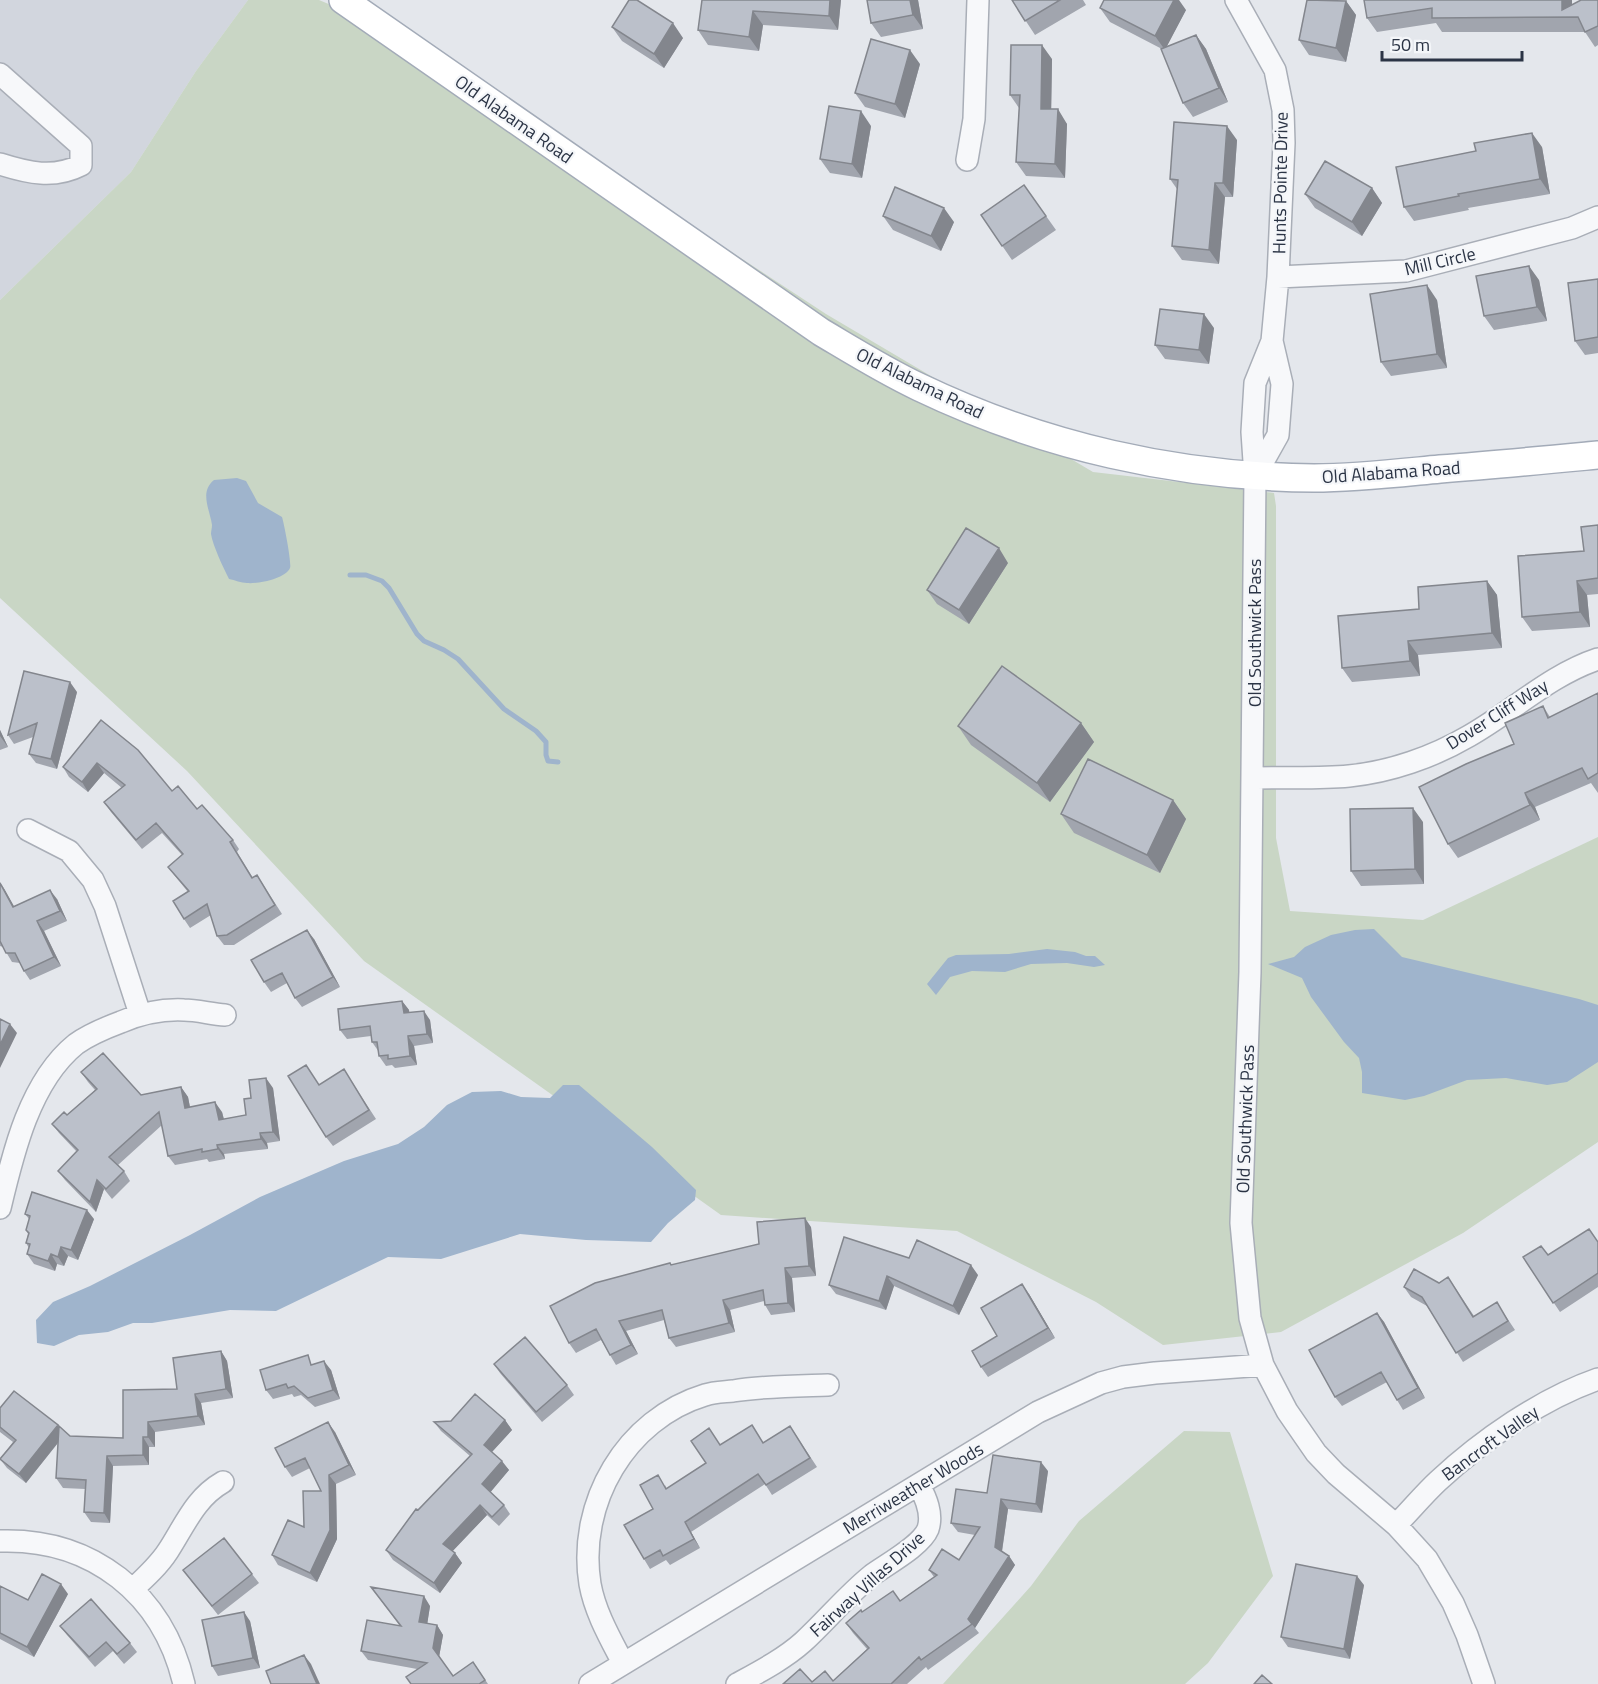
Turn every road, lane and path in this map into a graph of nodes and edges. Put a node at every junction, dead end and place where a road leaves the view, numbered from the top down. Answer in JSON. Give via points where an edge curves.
{"nodes":[{"id":1,"x":343,"y":0,"type":"edge"},
{"id":2,"x":978,"y":0,"type":"edge"},
{"id":3,"x":1236,"y":0,"type":"edge"},
{"id":4,"x":0,"y":74,"type":"edge"},
{"id":5,"x":967,"y":160,"type":"dead end"},
{"id":6,"x":0,"y":164,"type":"edge"},
{"id":7,"x":1598,"y":218,"type":"edge"},
{"id":8,"x":1278,"y":277,"type":"junction"},
{"id":9,"x":1598,"y":455,"type":"edge"},
{"id":10,"x":1255,"y":476,"type":"junction"},
{"id":11,"x":1598,"y":659,"type":"edge"},
{"id":12,"x":1253,"y":778,"type":"junction"},
{"id":13,"x":28,"y":831,"type":"dead end"},
{"id":14,"x":140,"y":1014,"type":"junction"},
{"id":15,"x":225,"y":1016,"type":"dead end"},
{"id":16,"x":0,"y":1208,"type":"edge"},
{"id":17,"x":1263,"y":1365,"type":"junction"},
{"id":18,"x":1598,"y":1379,"type":"edge"},
{"id":19,"x":828,"y":1385,"type":"dead end"},
{"id":20,"x":223,"y":1482,"type":"dead end"},
{"id":21,"x":919,"y":1485,"type":"junction"},
{"id":22,"x":1396,"y":1525,"type":"junction"},
{"id":23,"x":0,"y":1541,"type":"edge"},
{"id":24,"x":133,"y":1589,"type":"junction"},
{"id":25,"x":623,"y":1663,"type":"junction"},
{"id":26,"x":184,"y":1684,"type":"edge"},
{"id":27,"x":590,"y":1684,"type":"edge"},
{"id":28,"x":737,"y":1684,"type":"edge"},
{"id":29,"x":1484,"y":1684,"type":"edge"}],
"edges":[{"from":1,"to":10,"type":"main road","name":"Old Alabama Road","via":[[821,332],[920,388],[999,421],[1084,448],[1169,466]]},
{"from":2,"to":5,"type":"street","via":[[974,119]]},
{"from":3,"to":8,"type":"street","name":"Hunts Pointe Drive","via":[[1275,70],[1283,110]]},
{"from":4,"to":6,"type":"street","via":[[81,146],[81,165],[66,173],[25,172]]},
{"from":7,"to":8,"type":"street","name":"Mill Circle","via":[[1406,271]]},
{"from":8,"to":10,"type":"street","name":"Hunts Pointe Drive","via":[[1272,341],[1282,384],[1278,435]]},
{"from":9,"to":10,"type":"main road","name":"Old Alabama Road","via":[[1373,475]]},
{"from":10,"to":12,"type":"street","name":"Old Southwick Pass"},
{"from":11,"to":12,"type":"street","name":"Dover Cliff Way","via":[[1579,665],[1469,736],[1419,760],[1348,776]]},
{"from":12,"to":17,"type":"street","name":"Old Southwick Pass","via":[[1241,1223],[1250,1318]]},
{"from":13,"to":14,"type":"street","via":[[69,851],[93,880]]},
{"from":14,"to":15,"type":"street","via":[[183,1010]]},
{"from":14,"to":16,"type":"street","via":[[97,1031],[77,1044],[48,1075],[14,1152]]},
{"from":17,"to":21,"type":"street","name":"Merriweather Woods","via":[[1155,1373],[1101,1383],[1038,1412]]},
{"from":17,"to":22,"type":"street","name":"Old Southwick Pass","via":[[1287,1411],[1316,1453]]},
{"from":18,"to":22,"type":"street","name":"Bancroft Valley","via":[[1529,1412],[1458,1463]]},
{"from":19,"to":25,"type":"street","via":[[706,1394],[650,1425],[620,1457],[595,1504],[588,1562],[597,1608]]},
{"from":20,"to":24,"type":"street","via":[[199,1500],[167,1553]]},
{"from":21,"to":25,"type":"street","name":"Merriweather Woods"},
{"from":21,"to":28,"type":"street","name":"Fairway Villas Drive","via":[[930,1516],[928,1529],[920,1539],[870,1577],[802,1643]]},
{"from":22,"to":29,"type":"street","name":"Old Southwick Pass","via":[[1426,1559],[1453,1603]]},
{"from":23,"to":24,"type":"street","via":[[23,1540],[62,1547],[101,1564]]},
{"from":24,"to":26,"type":"street","via":[[157,1617],[173,1646]]},
{"from":25,"to":27,"type":"street","name":"Merriweather Woods"}]}
